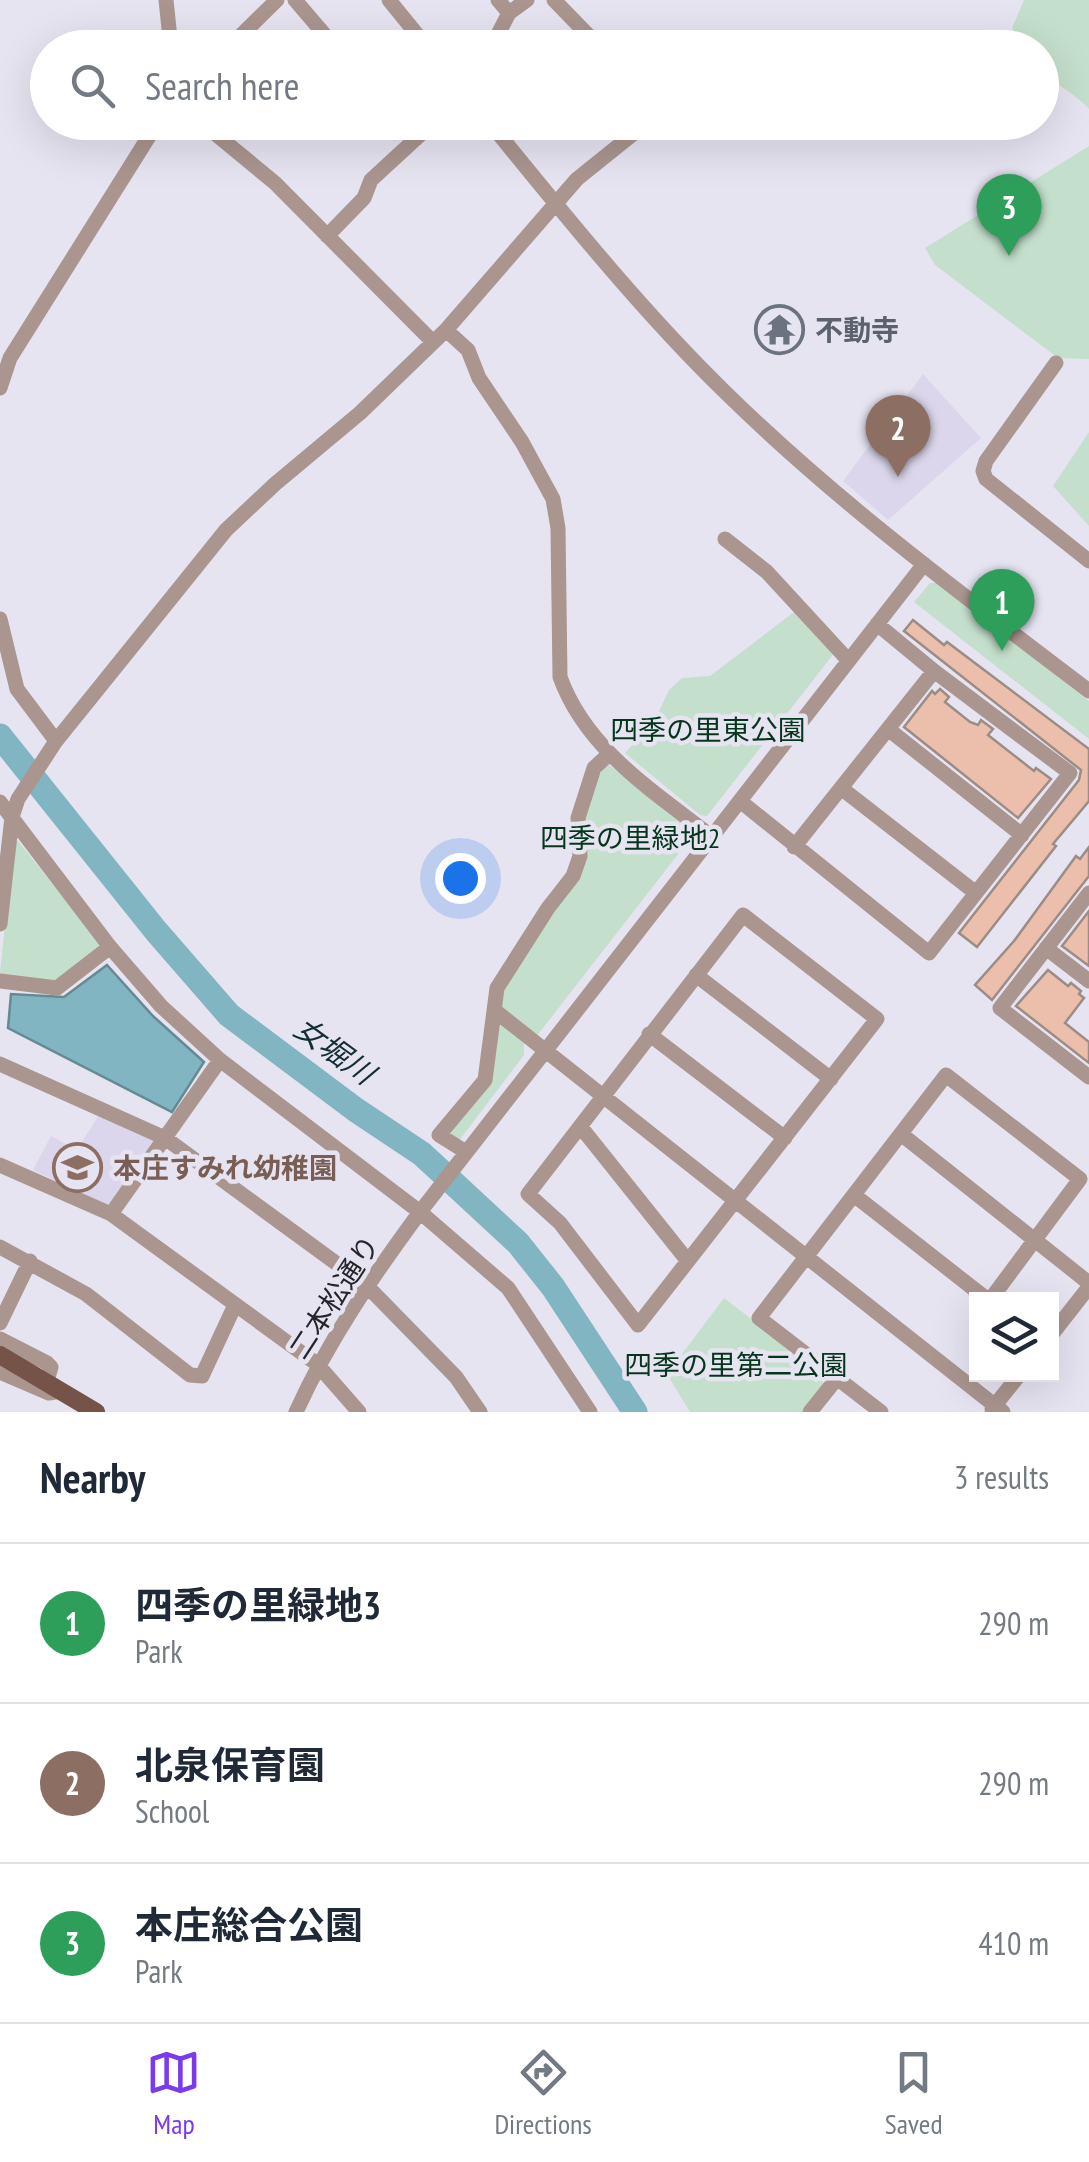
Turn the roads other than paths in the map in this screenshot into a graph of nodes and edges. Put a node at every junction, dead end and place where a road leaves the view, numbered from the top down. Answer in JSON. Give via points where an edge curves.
{"nodes":[{"id":1,"x":166,"y":0,"type":"edge"},
{"id":2,"x":277,"y":0,"type":"edge"},
{"id":3,"x":295,"y":0,"type":"edge"},
{"id":4,"x":388,"y":0,"type":"edge"},
{"id":5,"x":527,"y":0,"type":"edge"},
{"id":6,"x":554,"y":0,"type":"edge"},
{"id":7,"x":504,"y":6,"type":"edge"},
{"id":8,"x":169,"y":30,"type":"edge"},
{"id":9,"x":246,"y":30,"type":"edge"},
{"id":10,"x":321,"y":30,"type":"edge"},
{"id":11,"x":413,"y":30,"type":"edge"},
{"id":12,"x":497,"y":30,"type":"edge"},
{"id":13,"x":583,"y":30,"type":"edge"},
{"id":14,"x":147,"y":140,"type":"edge"},
{"id":15,"x":223,"y":140,"type":"edge"},
{"id":16,"x":415,"y":140,"type":"edge"},
{"id":17,"x":504,"y":140,"type":"edge"},
{"id":18,"x":618,"y":140,"type":"edge"},
{"id":19,"x":556,"y":204,"type":"junction"},
{"id":20,"x":327,"y":236,"type":"junction"},
{"id":21,"x":446,"y":330,"type":"junction"},
{"id":22,"x":433,"y":342,"type":"junction"},
{"id":23,"x":1056,"y":363,"type":"dead end"},
{"id":24,"x":0,"y":388,"type":"edge"},
{"id":25,"x":725,"y":539,"type":"dead end"},
{"id":26,"x":1089,"y":561,"type":"edge"},
{"id":27,"x":924,"y":564,"type":"junction"},
{"id":28,"x":0,"y":619,"type":"edge"},
{"id":29,"x":877,"y":624,"type":"junction"},
{"id":30,"x":848,"y":660,"type":"junction"},
{"id":31,"x":934,"y":672,"type":"junction"},
{"id":32,"x":1088,"y":689,"type":"edge"},
{"id":33,"x":888,"y":729,"type":"junction"},
{"id":34,"x":54,"y":746,"type":"junction"},
{"id":35,"x":608,"y":755,"type":"junction"},
{"id":36,"x":841,"y":788,"type":"junction"},
{"id":37,"x":0,"y":802,"type":"edge"},
{"id":38,"x":740,"y":802,"type":"junction"},
{"id":39,"x":12,"y":818,"type":"junction"},
{"id":40,"x":1022,"y":835,"type":"junction"},
{"id":41,"x":711,"y":836,"type":"junction"},
{"id":42,"x":794,"y":847,"type":"junction"},
{"id":43,"x":976,"y":893,"type":"junction"},
{"id":44,"x":1089,"y":894,"type":"edge"},
{"id":45,"x":0,"y":924,"type":"edge"},
{"id":46,"x":110,"y":946,"type":"junction"},
{"id":47,"x":1046,"y":948,"type":"junction"},
{"id":48,"x":696,"y":975,"type":"junction"},
{"id":49,"x":1089,"y":981,"type":"edge"},
{"id":50,"x":0,"y":982,"type":"edge"},
{"id":51,"x":494,"y":1010,"type":"junction"},
{"id":52,"x":649,"y":1034,"type":"junction"},
{"id":53,"x":547,"y":1052,"type":"junction"},
{"id":54,"x":220,"y":1060,"type":"junction"},
{"id":55,"x":0,"y":1064,"type":"edge"},
{"id":56,"x":1089,"y":1077,"type":"edge"},
{"id":57,"x":831,"y":1078,"type":"junction"},
{"id":58,"x":603,"y":1095,"type":"junction"},
{"id":59,"x":580,"y":1126,"type":"junction"},
{"id":60,"x":901,"y":1134,"type":"junction"},
{"id":61,"x":164,"y":1138,"type":"junction"},
{"id":62,"x":786,"y":1138,"type":"junction"},
{"id":63,"x":465,"y":1154,"type":"junction"},
{"id":64,"x":0,"y":1165,"type":"edge"},
{"id":65,"x":854,"y":1195,"type":"junction"},
{"id":66,"x":736,"y":1202,"type":"junction"},
{"id":67,"x":420,"y":1212,"type":"junction"},
{"id":68,"x":111,"y":1214,"type":"junction"},
{"id":69,"x":1036,"y":1238,"type":"junction"},
{"id":70,"x":0,"y":1247,"type":"edge"},
{"id":71,"x":807,"y":1255,"type":"junction"},
{"id":72,"x":687,"y":1260,"type":"junction"},
{"id":73,"x":30,"y":1261,"type":"junction"},
{"id":74,"x":1089,"y":1285,"type":"edge"},
{"id":75,"x":366,"y":1286,"type":"junction"},
{"id":76,"x":979,"y":1292,"type":"edge"},
{"id":77,"x":995,"y":1292,"type":"edge"},
{"id":78,"x":235,"y":1304,"type":"junction"},
{"id":79,"x":0,"y":1323,"type":"edge"},
{"id":80,"x":1059,"y":1325,"type":"edge"},
{"id":81,"x":0,"y":1338,"type":"edge"},
{"id":82,"x":0,"y":1356,"type":"edge"},
{"id":83,"x":317,"y":1364,"type":"junction"},
{"id":84,"x":0,"y":1372,"type":"edge"},
{"id":85,"x":838,"y":1378,"type":"junction"},
{"id":86,"x":47,"y":1381,"type":"junction"},
{"id":87,"x":1015,"y":1382,"type":"edge"},
{"id":88,"x":64,"y":1391,"type":"junction"},
{"id":89,"x":996,"y":1409,"type":"edge"},
{"id":90,"x":96,"y":1412,"type":"edge"},
{"id":91,"x":296,"y":1412,"type":"edge"},
{"id":92,"x":359,"y":1412,"type":"edge"},
{"id":93,"x":480,"y":1412,"type":"edge"},
{"id":94,"x":590,"y":1412,"type":"edge"},
{"id":95,"x":810,"y":1412,"type":"edge"},
{"id":96,"x":881,"y":1412,"type":"edge"}],
"edges":[{"from":1,"to":8,"type":"street"},
{"from":2,"to":9,"type":"street"},
{"from":3,"to":10,"type":"street"},
{"from":4,"to":11,"type":"street"},
{"from":5,"to":7,"type":"street"},
{"from":6,"to":13,"type":"street"},
{"from":7,"to":12,"type":"street"},
{"from":14,"to":24,"type":"street","via":[[10,358]]},
{"from":15,"to":20,"type":"street"},
{"from":16,"to":20,"type":"street","via":[[371,180],[364,198]]},
{"from":17,"to":19,"type":"street"},
{"from":18,"to":19,"type":"street"},
{"from":19,"to":21,"type":"street"},
{"from":19,"to":27,"type":"street","via":[[724,392]]},
{"from":20,"to":22,"type":"street"},
{"from":21,"to":22,"type":"street"},
{"from":21,"to":35,"type":"street","via":[[468,350],[553,500],[560,677],[567,698]]},
{"from":22,"to":34,"type":"street","via":[[226,530]]},
{"from":23,"to":26,"type":"street","via":[[983,471]]},
{"from":25,"to":30,"type":"street","via":[[767,572]]},
{"from":27,"to":29,"type":"street","name":"二本松通り"},
{"from":27,"to":32,"type":"street"},
{"from":28,"to":34,"type":"street","via":[[17,689]]},
{"from":29,"to":30,"type":"street","name":"二本松通り"},
{"from":29,"to":31,"type":"street"},
{"from":30,"to":38,"type":"street","name":"二本松通り"},
{"from":31,"to":33,"type":"street"},
{"from":31,"to":40,"type":"street","via":[[1070,774]]},
{"from":33,"to":36,"type":"street"},
{"from":33,"to":40,"type":"street"},
{"from":34,"to":39,"type":"street"},
{"from":35,"to":41,"type":"street"},
{"from":35,"to":51,"type":"street","via":[[594,768],[578,818],[580,856],[573,876],[497,988]]},
{"from":36,"to":42,"type":"street"},
{"from":36,"to":43,"type":"street"},
{"from":37,"to":39,"type":"street"},
{"from":38,"to":41,"type":"street","name":"二本松通り"},
{"from":38,"to":42,"type":"street"},
{"from":39,"to":45,"type":"street"},
{"from":39,"to":46,"type":"street"},
{"from":40,"to":43,"type":"street"},
{"from":41,"to":53,"type":"street","name":"二本松通り"},
{"from":42,"to":43,"type":"street","via":[[929,953]]},
{"from":44,"to":47,"type":"street"},
{"from":46,"to":50,"type":"street","via":[[57,988]]},
{"from":46,"to":54,"type":"street"},
{"from":47,"to":49,"type":"street"},
{"from":47,"to":56,"type":"street","via":[[1000,1008]]},
{"from":48,"to":52,"type":"street"},
{"from":48,"to":57,"type":"street"},
{"from":48,"to":57,"type":"street","via":[[742,915],[877,1019]]},
{"from":51,"to":53,"type":"street"},
{"from":51,"to":63,"type":"street","via":[[485,1080],[440,1135]]},
{"from":52,"to":58,"type":"street"},
{"from":52,"to":62,"type":"street"},
{"from":53,"to":58,"type":"street"},
{"from":53,"to":63,"type":"street","name":"二本松通り"},
{"from":54,"to":61,"type":"street"},
{"from":54,"to":67,"type":"street"},
{"from":55,"to":61,"type":"street"},
{"from":57,"to":62,"type":"street"},
{"from":58,"to":59,"type":"street"},
{"from":58,"to":66,"type":"street"},
{"from":59,"to":72,"type":"street"},
{"from":59,"to":72,"type":"street","via":[[528,1194],[560,1223],[638,1325]]},
{"from":60,"to":65,"type":"street"},
{"from":60,"to":69,"type":"street"},
{"from":60,"to":69,"type":"street","via":[[946,1074],[1080,1179]]},
{"from":61,"to":68,"type":"street"},
{"from":61,"to":75,"type":"street"},
{"from":62,"to":66,"type":"street"},
{"from":63,"to":67,"type":"street","name":"二本松通り"},
{"from":64,"to":68,"type":"street"},
{"from":65,"to":71,"type":"street"},
{"from":65,"to":76,"type":"street"},
{"from":66,"to":71,"type":"street"},
{"from":66,"to":72,"type":"street"},
{"from":67,"to":75,"type":"street","name":"二本松通り"},
{"from":67,"to":94,"type":"street","via":[[508,1288]]},
{"from":68,"to":78,"type":"street"},
{"from":69,"to":74,"type":"street"},
{"from":69,"to":77,"type":"street"},
{"from":70,"to":73,"type":"street"},
{"from":71,"to":85,"type":"street","via":[[758,1318]]},
{"from":71,"to":89,"type":"street"},
{"from":73,"to":78,"type":"street","via":[[86,1294],[190,1375],[202,1376]]},
{"from":73,"to":79,"type":"street"},
{"from":74,"to":80,"type":"street"},
{"from":75,"to":83,"type":"street","name":"二本松通り"},
{"from":75,"to":93,"type":"street","via":[[456,1378]]},
{"from":78,"to":83,"type":"street"},
{"from":81,"to":86,"type":"street","via":[[47,1363]]},
{"from":82,"to":86,"type":"main road"},
{"from":83,"to":91,"type":"street","name":"二本松通り"},
{"from":83,"to":92,"type":"street"},
{"from":84,"to":88,"type":"street","via":[[49,1393]]},
{"from":85,"to":95,"type":"street"},
{"from":85,"to":96,"type":"street"},
{"from":86,"to":88,"type":"main road"},
{"from":87,"to":89,"type":"street"},
{"from":88,"to":90,"type":"main road"}]}
